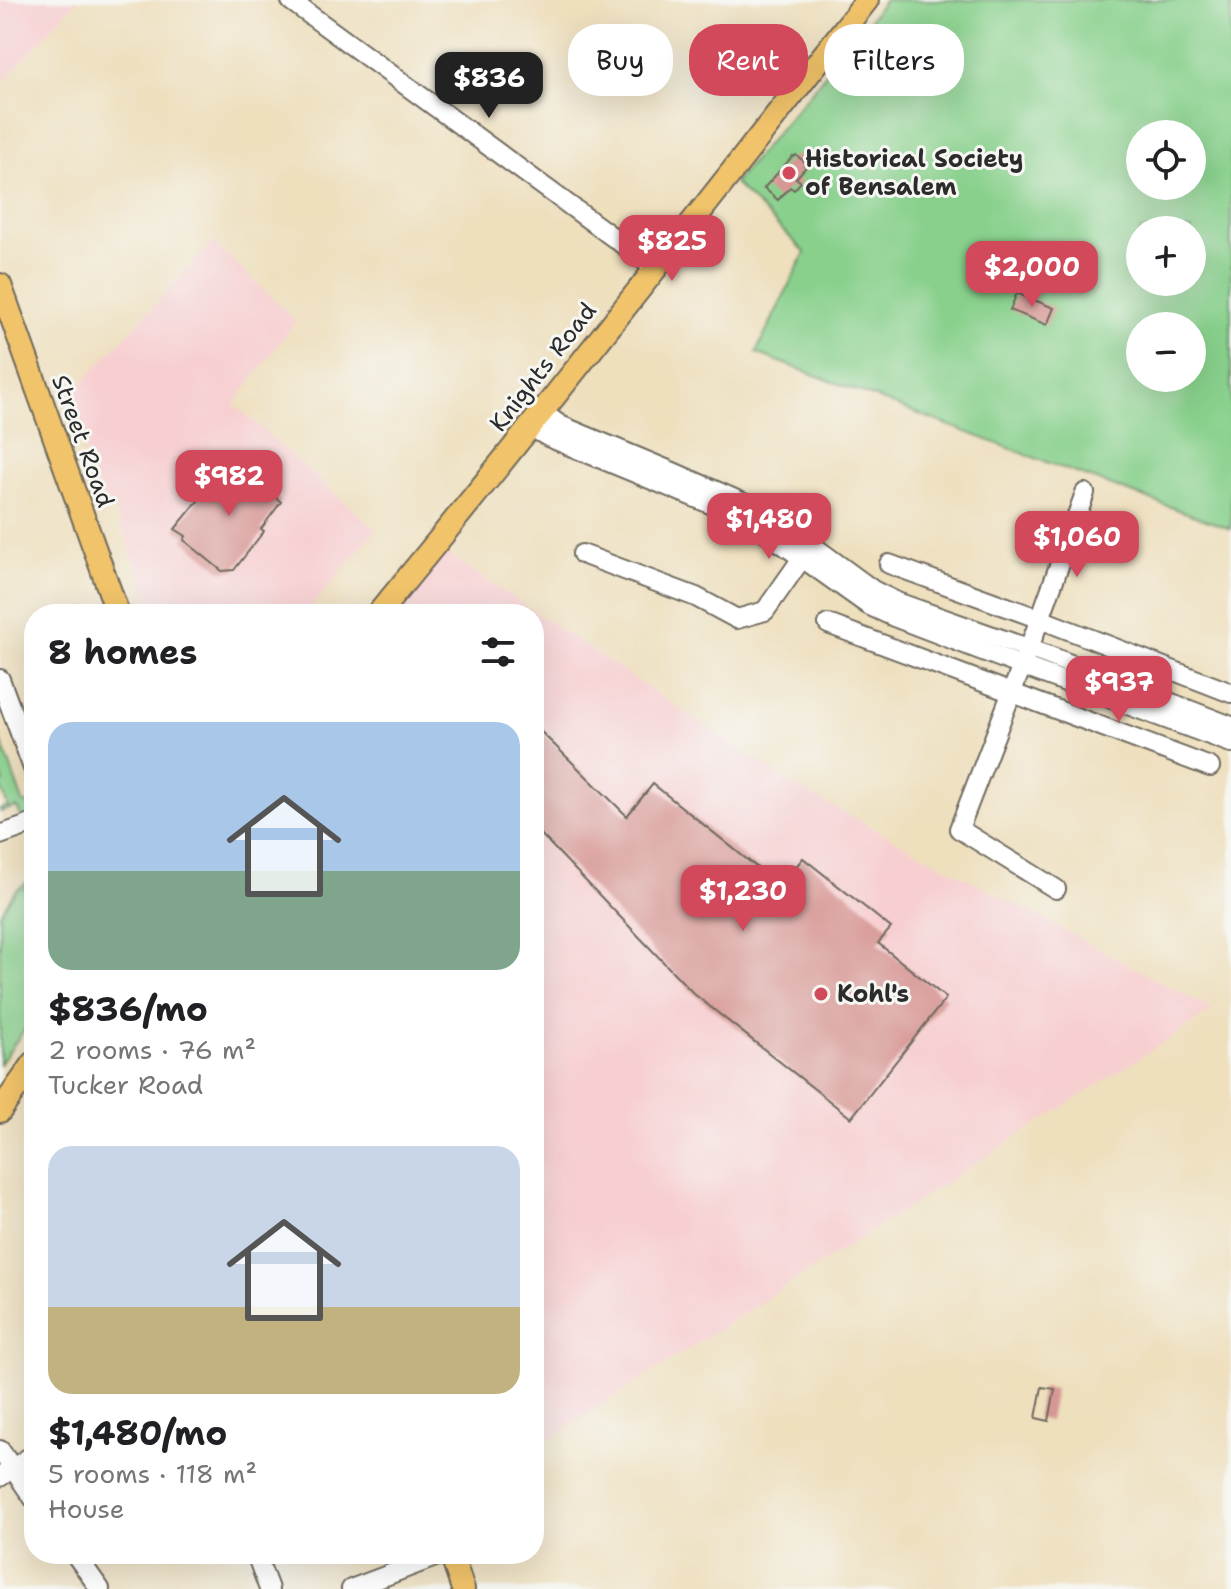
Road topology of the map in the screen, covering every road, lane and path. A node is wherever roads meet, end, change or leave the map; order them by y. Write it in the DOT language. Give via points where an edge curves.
graph roads {
  1 [pos="292,0"];
  2 [pos="867,0"];
  3 [pos="655,268"];
  4 [pos="0,285"];
  5 [pos="536,420"];
  6 [pos="1085,493"];
  7 [pos="807,552"];
  8 [pos="582,554"];
  9 [pos="889,564"];
  10 [pos="114,604"];
  11 [pos="386,604"];
  12 [pos="1040,619"];
  13 [pos="828,624"];
  14 [pos="1025,658"];
  15 [pos="0,679"];
  16 [pos="1012,693"];
  17 [pos="1231,693"];
  18 [pos="1231,726"];
  19 [pos="1231,743"];
  20 [pos="24,744"];
  21 [pos="1210,767"];
  22 [pos="24,827"];
  23 [pos="0,835"];
  24 [pos="1056,889"];
  25 [pos="24,1077"];
  26 [pos="0,1111"];
  27 [pos="0,1450"];
  28 [pos="24,1461"];
  29 [pos="6,1473"];
  30 [pos="24,1490"];
  31 [pos="82,1564"];
  32 [pos="260,1564"];
  33 [pos="417,1564"];
  34 [pos="454,1564"];
  35 [pos="100,1589"];
  36 [pos="269,1589"];
  37 [pos="351,1589"];
  38 [pos="463,1589"];
  1 -- 3 [label="street"];
  2 -- 3 [label="main road, Knights Road"];
  3 -- 5 [label="main road, Knights Road"];
  4 -- 10 [label="main road, Street Road"];
  5 -- 7 [label="street" via="548,437 749,520"];
  5 -- 11 [label="main road, Knights Road"];
  6 -- 12 [label="street"];
  7 -- 8 [label="street" via="765,611 737,619 696,597"];
  7 -- 14 [label="street" via="868,605"];
  9 -- 12 [label="street"];
  12 -- 14 [label="street"];
  12 -- 17 [label="street"];
  13 -- 16 [label="street"];
  14 -- 16 [label="street"];
  14 -- 18 [label="street"];
  14 -- 19 [label="street"];
  15 -- 20 [label="street"];
  16 -- 21 [label="street"];
  16 -- 24 [label="street" via="959,829"];
  22 -- 23 [label="street"];
  25 -- 26 [label="main road"];
  27 -- 29 [label="street"];
  28 -- 29 [label="street"];
  29 -- 30 [label="street"];
  31 -- 35 [label="street"];
  32 -- 36 [label="street"];
  33 -- 37 [label="street"];
  34 -- 38 [label="main road"];
}
